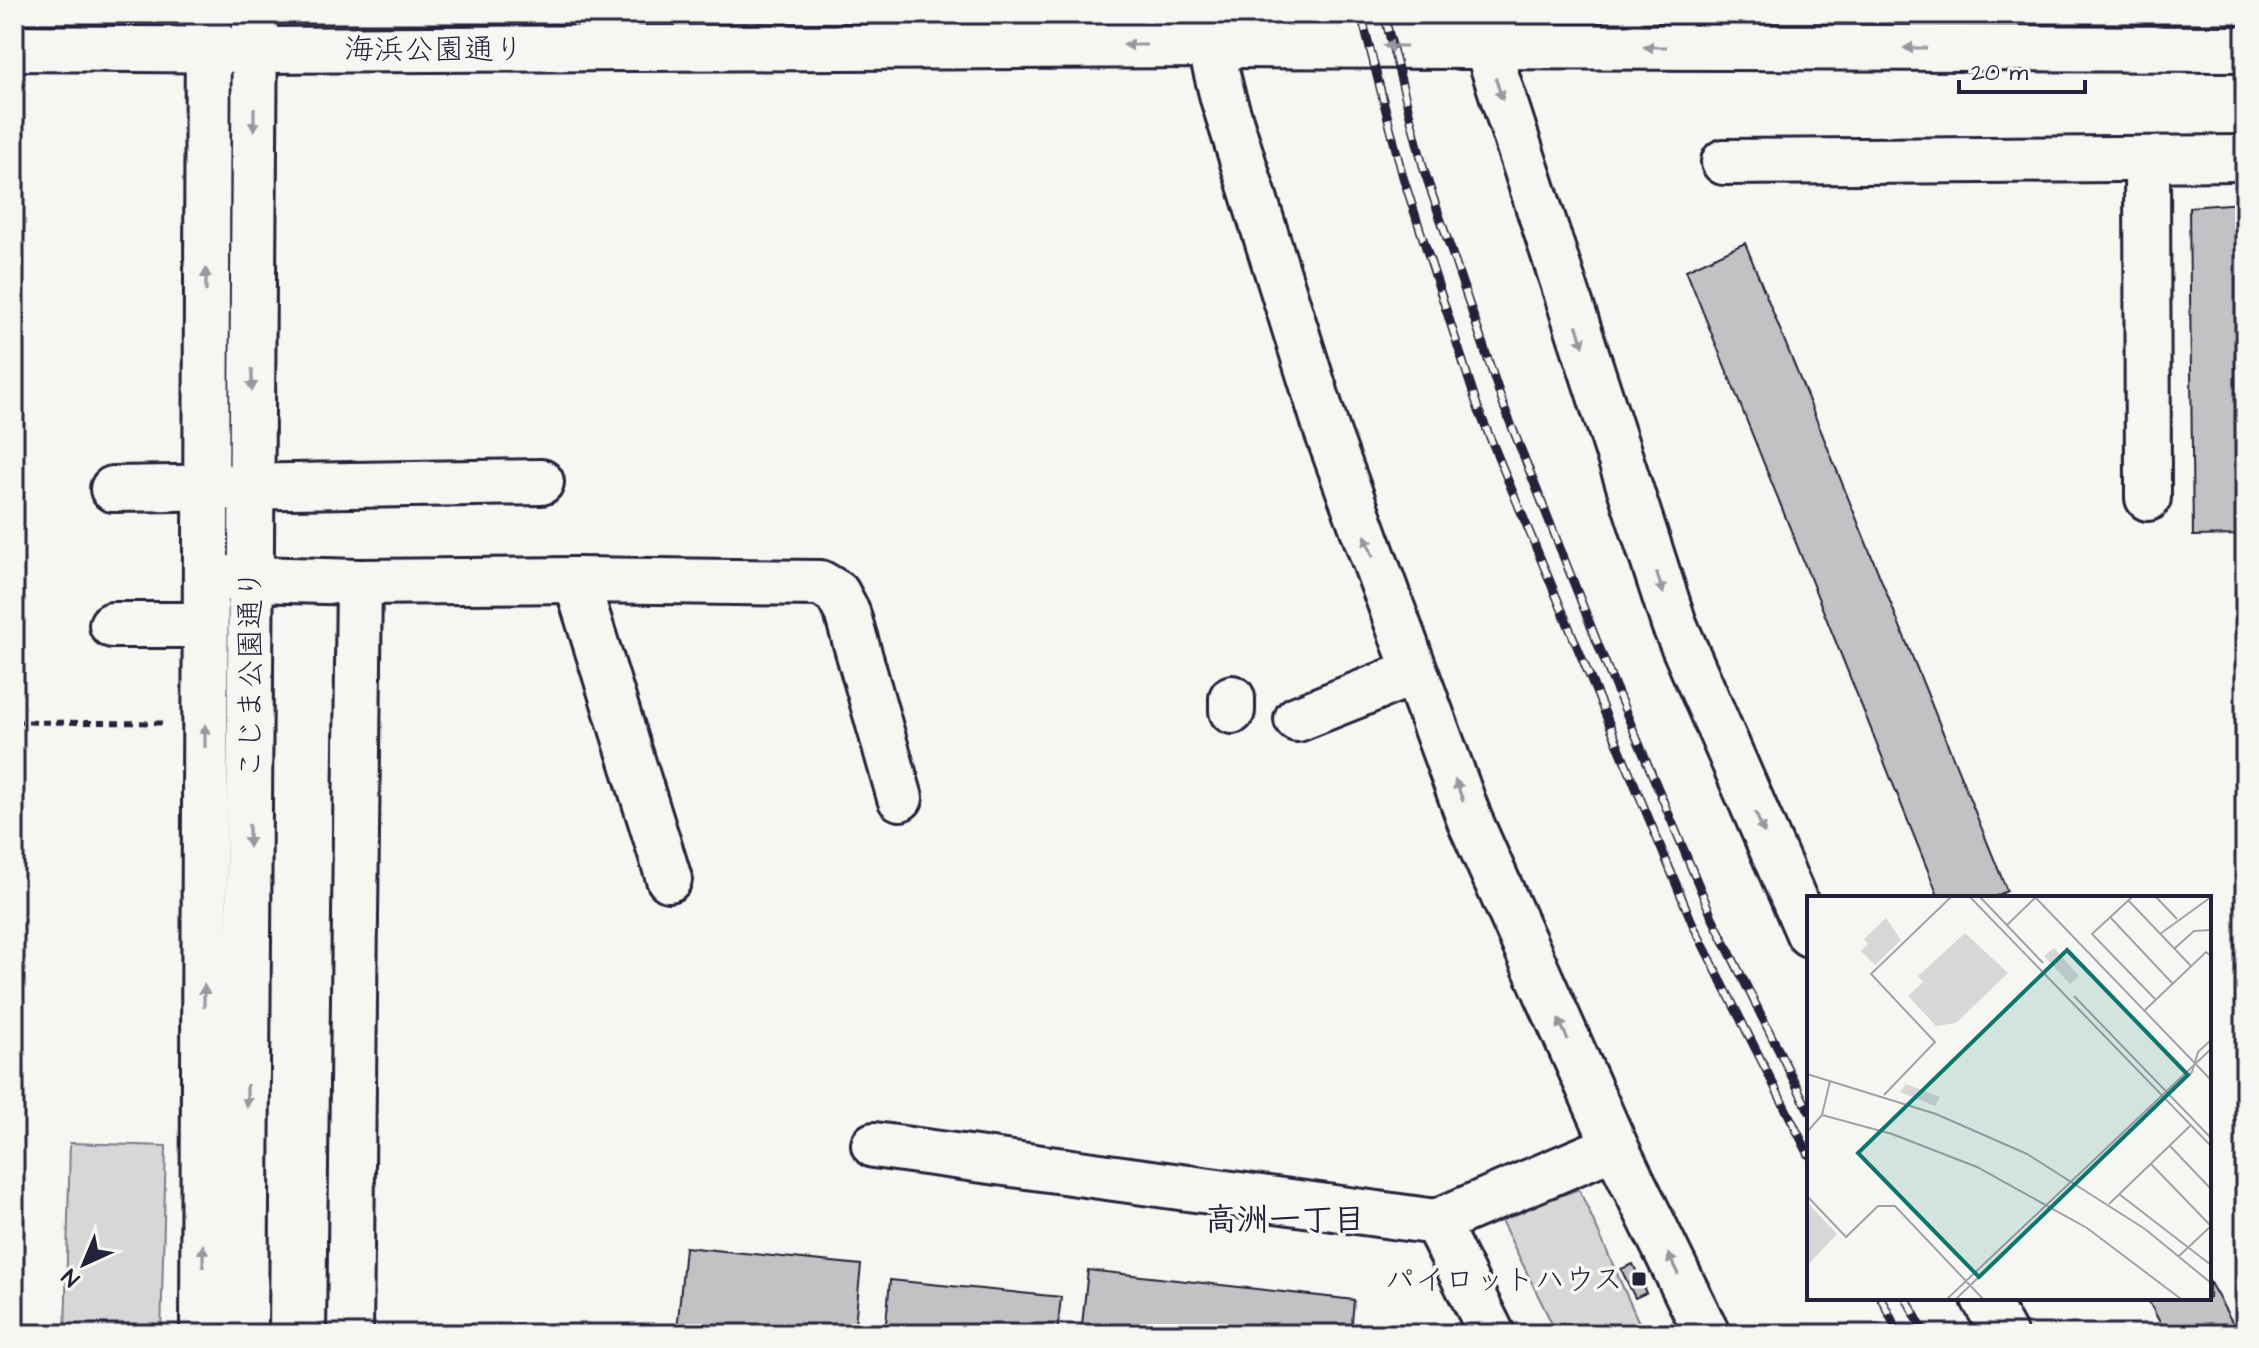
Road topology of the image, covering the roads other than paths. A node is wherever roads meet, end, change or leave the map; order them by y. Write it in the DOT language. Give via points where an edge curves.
graph roads {
  1 [pos="1206,30"];
  2 [pos="1481,30"];
  3 [pos="207,32"];
  4 [pos="254,32"];
  5 [pos="14,48"];
  6 [pos="2245,49"];
  7 [pos="2245,158"];
  8 [pos="2147,159"];
  9 [pos="1724,162"];
  10 [pos="541,482"];
  11 [pos="206,488"];
  12 [pos="251,488"];
  13 [pos="113,489"];
  14 [pos="2148,498"];
  15 [pos="205,577"];
  16 [pos="251,579"];
  17 [pos="576,580"];
  18 [pos="359,582"];
  19 [pos="112,625"];
  20 [pos="205,625"];
  21 [pos="1415,672"];
  22 [pos="1297,719"];
  23 [pos="900,798"];
  24 [pos="669,879"];
  25 [pos="1807,929"];
  26 [pos="874,1145"];
  27 [pos="1615,1146"];
  28 [pos="1436,1222"];
  29 [pos="1985,1300"];
  30 [pos="203,1334"];
  31 [pos="245,1334"];
  32 [pos="350,1334"];
  33 [pos="1492,1334"];
  34 [pos="1707,1334"];
  35 [pos="2004,1334"];
  2 -- 1 [label="street, 海浜公園通り, one-way"];
  1 -- 4 [label="street, 海浜公園通り, one-way"];
  21 -- 1 [label="street, one-way" via="1327,431"];
  6 -- 2 [label="street, 海浜公園通り, one-way"];
  2 -- 25 [label="street, one-way" via="1674,624"];
  3 -- 4 [label="street, 海浜公園通り"];
  3 -- 5 [label="street, 海浜公園通り"];
  11 -- 3 [label="street, こじま公園通り, one-way"];
  4 -- 12 [label="street, こじま公園通り, one-way"];
  7 -- 8 [label="street"];
  8 -- 9 [label="street"];
  8 -- 14 [label="street"];
  10 -- 12 [label="street"];
  11 -- 12 [label="street"];
  11 -- 13 [label="street"];
  11 -- 15 [label="street, こじま公園通り"];
  12 -- 16 [label="street, こじま公園通り"];
  15 -- 16 [label="street"];
  15 -- 20 [label="street, こじま公園通り"];
  16 -- 18 [label="street"];
  16 -- 31 [label="street, こじま公園通り, one-way"];
  17 -- 18 [label="street"];
  17 -- 23 [label="street" via="820,583 837,593"];
  17 -- 24 [label="street"];
  18 -- 32 [label="street"];
  19 -- 20 [label="street"];
  30 -- 20 [label="street, こじま公園通り, one-way"];
  21 -- 22 [label="street"];
  27 -- 21 [label="street, one-way" via="1470,821"];
  26 -- 28 [label="street"];
  27 -- 28 [label="street"];
  34 -- 27 [label="street, one-way"];
  28 -- 33 [label="street"];
  29 -- 35 [label="street"];
}
